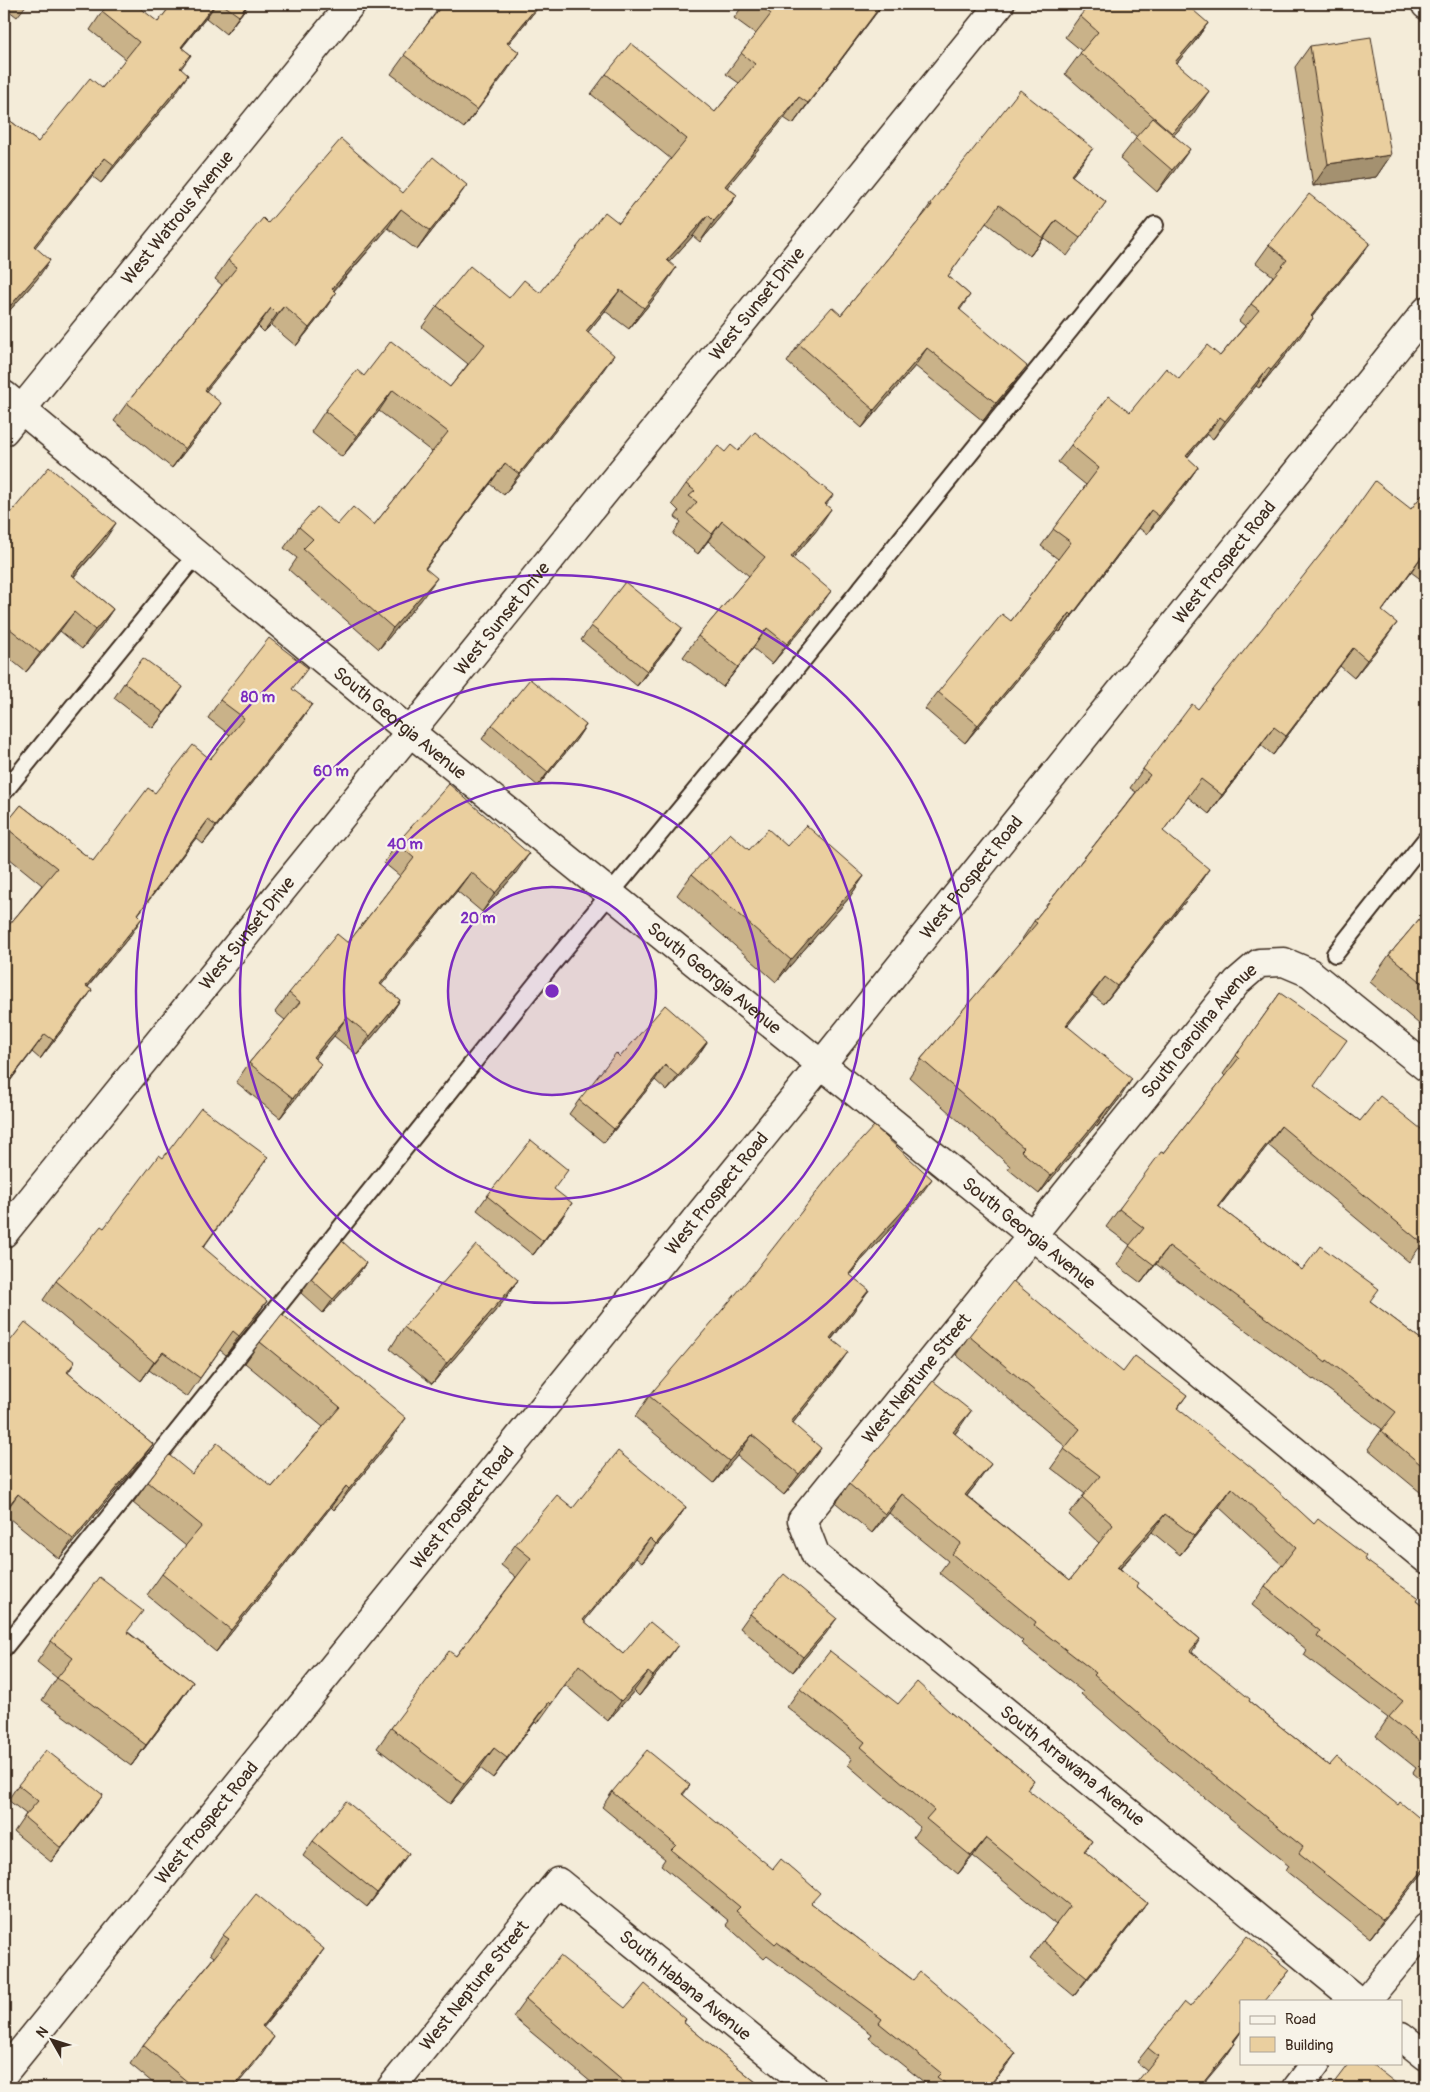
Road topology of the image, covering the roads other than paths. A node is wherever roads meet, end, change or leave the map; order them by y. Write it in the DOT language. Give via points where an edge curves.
graph roads {
  1 [pos="351,4"];
  2 [pos="1000,4"];
  3 [pos="1155,225"];
  4 [pos="1426,310"];
  5 [pos="13,402"];
  6 [pos="4,431"];
  7 [pos="196,555"];
  8 [pos="409,731"];
  9 [pos="4,792"];
  10 [pos="1426,839"];
  11 [pos="611,895"];
  12 [pos="1335,954"];
  13 [pos="820,1066"];
  14 [pos="1426,1067"];
  15 [pos="4,1233"];
  16 [pos="1033,1236"];
  17 [pos="802,1520"];
  18 [pos="1426,1559"];
  19 [pos="4,1648"];
  20 [pos="558,1882"];
  21 [pos="1426,1928"];
  22 [pos="1357,2000"];
  23 [pos="1367,2000"];
  24 [pos="1402,2037"];
  25 [pos="1426,2056"];
  26 [pos="1315,2064"];
  27 [pos="4,2073"];
  28 [pos="391,2088"];
  29 [pos="812,2088"];
  30 [pos="1297,2088"];
  1 -- 5 [label="street, West Watrous Avenue"];
  2 -- 8 [label="street, West Sunset Drive"];
  3 -- 11 [label="lane"];
  4 -- 13 [label="street, West Prospect Road"];
  5 -- 6 [label="street, West Watrous Avenue"];
  5 -- 7 [label="street, South Georgia Avenue"];
  7 -- 8 [label="street, South Georgia Avenue"];
  7 -- 9 [label="lane"];
  8 -- 11 [label="street, South Georgia Avenue"];
  8 -- 15 [label="street, West Sunset Drive"];
  10 -- 12 [label="lane"];
  11 -- 13 [label="street, South Georgia Avenue"];
  11 -- 19 [label="lane" via="552,964"];
  13 -- 16 [label="street, South Georgia Avenue"];
  13 -- 27 [label="street, West Prospect Road"];
  14 -- 16 [label="street, South Carolina Avenue" via="1310,973 1284,962 1259,963 1237,982"];
  16 -- 17 [label="street, West Neptune Street"];
  16 -- 18 [label="street, South Georgia Avenue"];
  17 -- 22 [label="street, South Arrawana Avenue" via="816,1556"];
  20 -- 28 [label="street, West Neptune Street"];
  20 -- 29 [label="street, South Habana Avenue"];
  21 -- 23 [label="street"];
  24 -- 25 [label="street"];
  26 -- 30 [label="street"];
}
